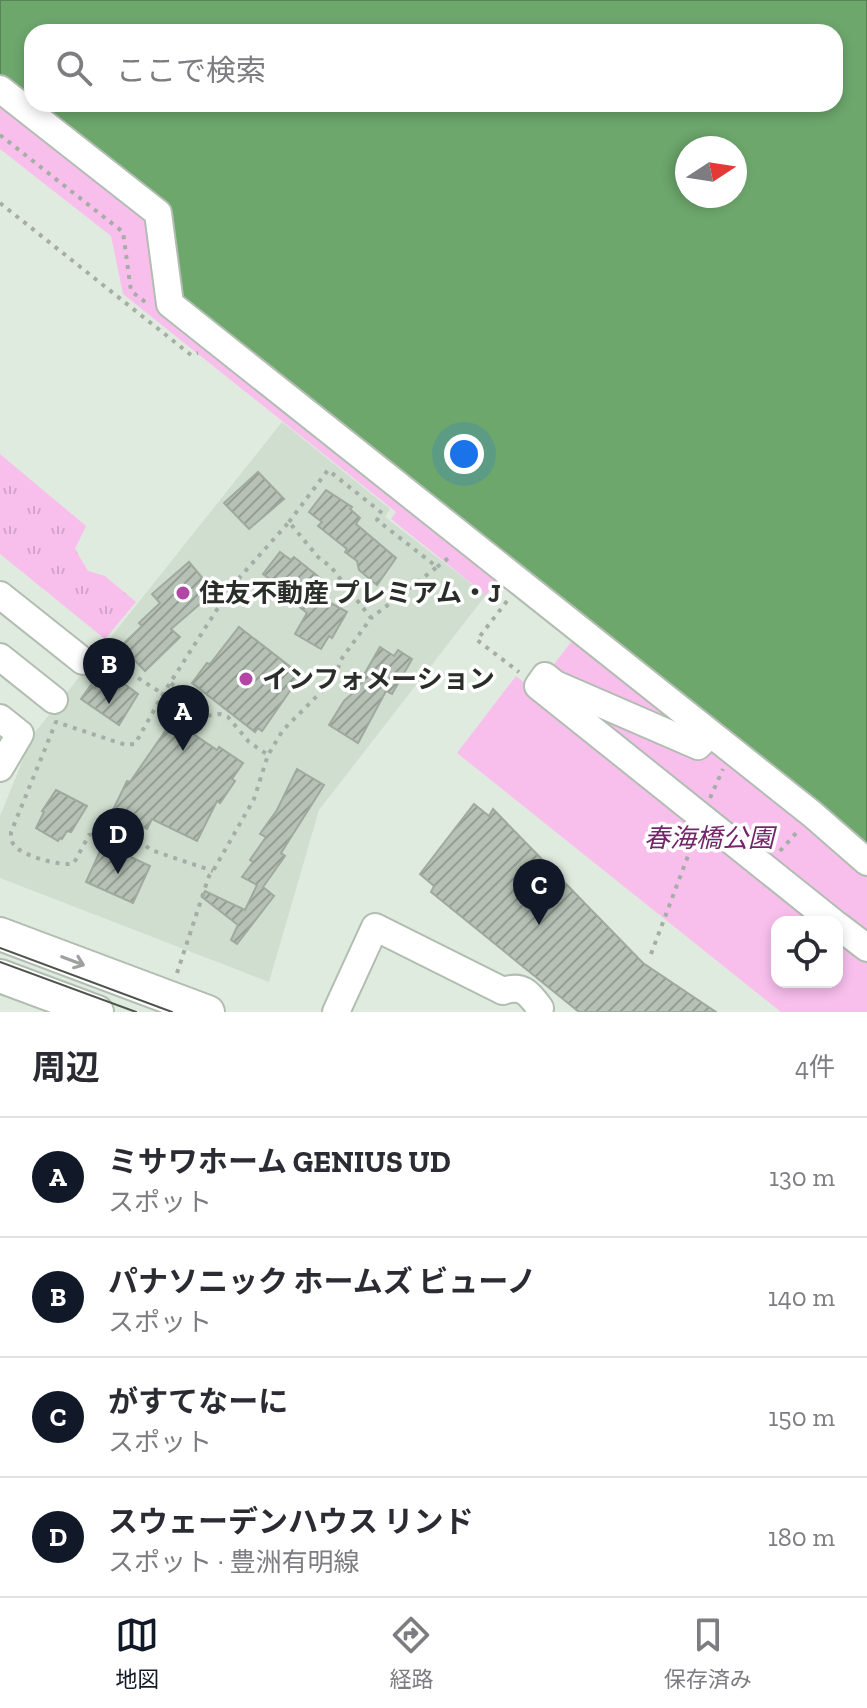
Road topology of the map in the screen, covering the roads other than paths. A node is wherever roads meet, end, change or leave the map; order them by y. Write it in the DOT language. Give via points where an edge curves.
graph roads {
  1 [pos="0,89"];
  2 [pos="24,108"];
  3 [pos="29,112"];
  4 [pos="0,595"];
  5 [pos="0,657"];
  6 [pos="83,661"];
  7 [pos="54,700"];
  8 [pos="0,718"];
  9 [pos="710,734"];
  10 [pos="0,768"];
  11 [pos="867,862"];
  12 [pos="826,916"];
  13 [pos="843,929"];
  14 [pos="0,934"];
  15 [pos="867,948"];
  16 [pos="0,976"];
  17 [pos="499,1001"];
  18 [pos="97,1012"];
  19 [pos="208,1012"];
  20 [pos="336,1012"];
  21 [pos="539,1012"];
  1 -- 2 [label="street"];
  3 -- 9 [label="street" via="158,213 170,304"];
  4 -- 6 [label="street"];
  5 -- 7 [label="street"];
  8 -- 10 [label="street" via="20,734"];
  9 -- 11 [label="street"];
  9 -- 12 [label="street" via="698,746 545,676 538,686"];
  13 -- 15 [label="street"];
  14 -- 19 [label="main road, one-way"];
  16 -- 18 [label="main road"];
  17 -- 20 [label="street" via="375,927"];
  17 -- 21 [label="street" via="513,987 528,992"];
}
